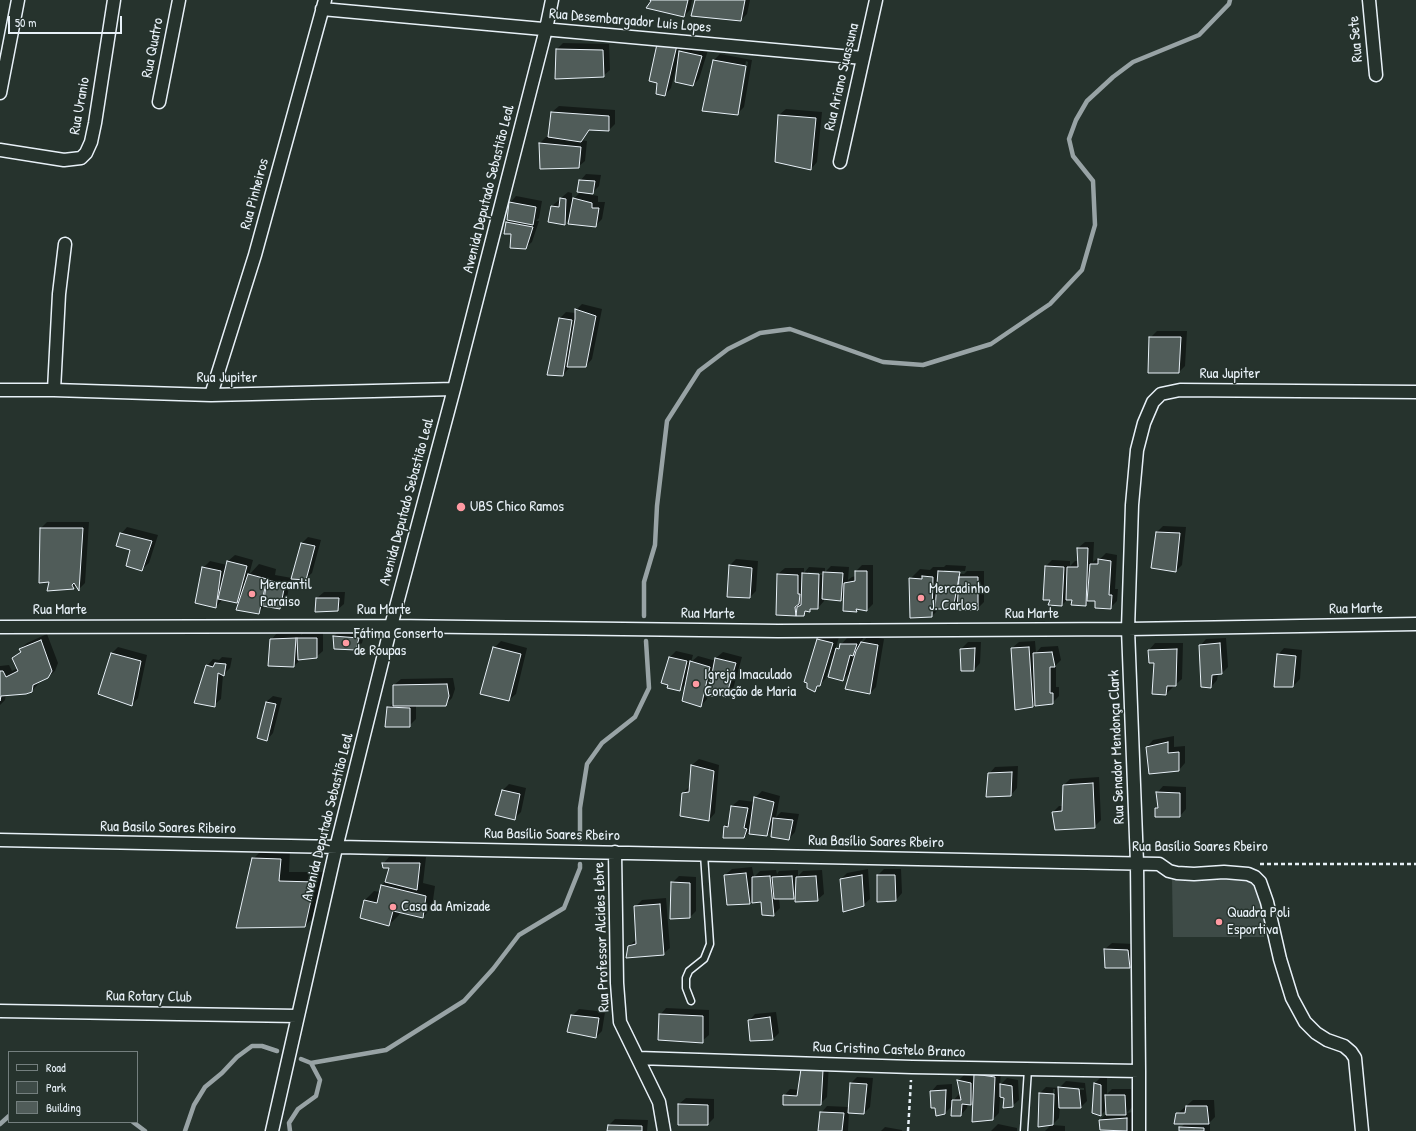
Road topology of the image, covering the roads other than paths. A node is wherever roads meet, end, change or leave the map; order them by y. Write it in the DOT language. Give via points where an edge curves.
graph roads {
  1 [pos="18,0"];
  2 [pos="114,0"];
  3 [pos="179,0"];
  4 [pos="552,0"];
  5 [pos="876,0"];
  6 [pos="1368,0"];
  7 [pos="324,4"];
  8 [pos="546,29"];
  9 [pos="863,58"];
  10 [pos="1376,75"];
  11 [pos="0,93"];
  12 [pos="159,102"];
  13 [pos="0,150"];
  14 [pos="840,162"];
  15 [pos="65,244"];
  16 [pos="0,390"];
  17 [pos="54,390"];
  18 [pos="454,390"];
  19 [pos="1416,392"];
  20 [pos="211,395"];
  21 [pos="1132,506"];
  22 [pos="1416,624"];
  23 [pos="391,626"];
  24 [pos="0,627"];
  25 [pos="1128,629"];
  26 [pos="0,840"];
  27 [pos="336,848"];
  28 [pos="615,852"];
  29 [pos="704,854"];
  30 [pos="1137,863"];
  31 [pos="690,1002"];
  32 [pos="0,1011"];
  33 [pos="297,1016"];
  34 [pos="638,1058"];
  35 [pos="1028,1069"];
  36 [pos="1140,1071"];
  37 [pos="272,1131"];
  38 [pos="664,1131"];
  39 [pos="1024,1131"];
  40 [pos="1139,1131"];
  41 [pos="1362,1131"];
  1 -- 11 [label="street"];
  2 -- 13 [label="street, Rua Uranio" via="95,123 86,153 81,158 64,160"];
  3 -- 12 [label="street, Rua Quatro"];
  4 -- 8 [label="street, Avenida Deputado Sebastião Leal"];
  5 -- 9 [label="street, Rua Ariano Suassuna"];
  6 -- 10 [label="street, Rua Sete"];
  7 -- 8 [label="street, Rua Desembargador Luis Lopes"];
  7 -- 20 [label="street, Rua Pinheiros" via="255,254"];
  8 -- 9 [label="street, Rua Desembargador Luis Lopes"];
  8 -- 18 [label="street, Avenida Deputado Sebastião Leal"];
  9 -- 14 [label="street, Rua Ariano Suassuna"];
  15 -- 17 [label="street" via="59,294"];
  16 -- 17 [label="street, Rua Jupiter"];
  17 -- 20 [label="street, Rua Jupiter"];
  18 -- 20 [label="street, Rua Jupiter"];
  18 -- 23 [label="street, Avenida Deputado Sebastião Leal"];
  19 -- 21 [label="street, Rua Jupiter" via="1180,390 1161,394 1153,402 1140,437"];
  21 -- 25 [label="street, Rua Senador Mendonça Clark"];
  22 -- 25 [label="street, Rua Marte"];
  23 -- 24 [label="street, Rua Marte"];
  23 -- 25 [label="street, Rua Marte" via="778,630"];
  23 -- 27 [label="street, Avenida Deputado Sebastião Leal"];
  25 -- 30 [label="street, Rua Senador Mendonça Clark"];
  26 -- 27 [label="street, Rua Basilo Soares Ribeiro"];
  27 -- 28 [label="street, Rua Basílio Soares Rbeiro"];
  27 -- 33 [label="street, Avenida Deputado Sebastião Leal"];
  28 -- 29 [label="street, Rua Basílio Soares Rbeiro"];
  28 -- 34 [label="street, Rua Professor Alcides Lebre" via="616,983 620,1022"];
  29 -- 30 [label="street, Rua Basílio Soares Rbeiro"];
  29 -- 31 [label="lane" via="710,944 704,959 689,971 686,978"];
  30 -- 36 [label="street, Rua Senador Mendonça Clark"];
  30 -- 41 [label="street, Rua Basílio Soares Rbeiro" via="1159,864 1177,873 1248,874 1260,882 1292,998 1305,1022 1316,1033 1344,1046 1355,1058"];
  32 -- 33 [label="street, Rua Rotary Club"];
  33 -- 37 [label="street, Avenida Deputado Sebastião Leal"];
  34 -- 35 [label="street, Rua Cristino Castelo Branco"];
  34 -- 38 [label="street, Rua Professor Alcides Lebre" via="660,1102"];
  35 -- 36 [label="street, Rua Cristino Castelo Branco"];
  35 -- 39 [label="lane"];
  36 -- 40 [label="street, Rua Senador Mendonça Clark"];
}
